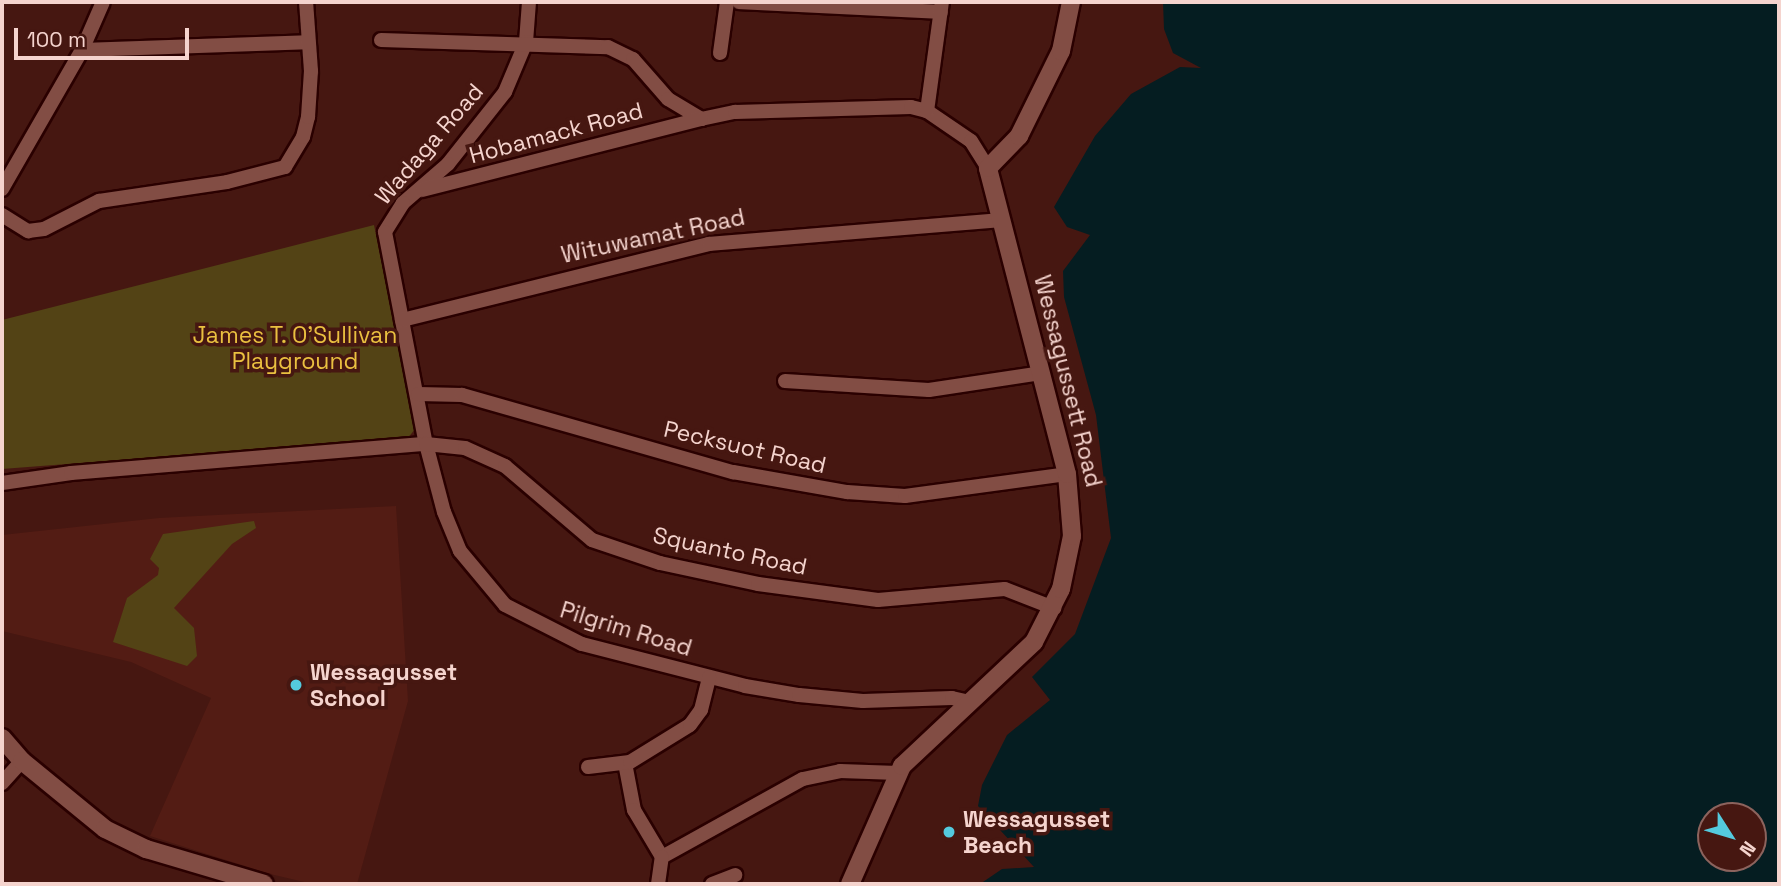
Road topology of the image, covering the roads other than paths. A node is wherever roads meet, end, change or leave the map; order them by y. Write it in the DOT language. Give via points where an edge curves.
graph roads {
  1 [pos="103,2"];
  2 [pos="306,2"];
  3 [pos="529,2"];
  4 [pos="727,2"];
  5 [pos="739,2"];
  6 [pos="1071,2"];
  7 [pos="941,7"];
  8 [pos="381,40"];
  9 [pos="307,42"];
  10 [pos="526,42"];
  11 [pos="82,50"];
  12 [pos="720,53"];
  13 [pos="668,99"];
  14 [pos="927,111"];
  15 [pos="701,119"];
  16 [pos="658,130"];
  17 [pos="988,168"];
  18 [pos="2,189"];
  19 [pos="422,190"];
  20 [pos="2,215"];
  21 [pos="1001,220"];
  22 [pos="402,320"];
  23 [pos="1041,373"];
  24 [pos="785,381"];
  25 [pos="418,394"];
  26 [pos="426,444"];
  27 [pos="1067,474"];
  28 [pos="2,483"];
  29 [pos="1054,608"];
  30 [pos="709,677"];
  31 [pos="968,702"];
  32 [pos="2,738"];
  33 [pos="22,761"];
  34 [pos="625,763"];
  35 [pos="588,767"];
  36 [pos="898,773"];
  37 [pos="2,783"];
  38 [pos="662,857"];
  39 [pos="735,875"];
  40 [pos="264,884"];
  41 [pos="658,884"];
  42 [pos="712,884"];
  43 [pos="850,884"];
  1 -- 11 [label="street"];
  2 -- 9 [label="street"];
  3 -- 10 [label="street"];
  4 -- 12 [label="street"];
  5 -- 7 [label="street"];
  6 -- 17 [label="street" via="1062,51 1018,136"];
  7 -- 14 [label="street"];
  8 -- 10 [label="street"];
  9 -- 11 [label="street"];
  9 -- 20 [label="street" via="312,71 308,117 303,137 285,167 239,180 99,201 44,229 28,231"];
  10 -- 13 [label="street" via="595,45 620,51 642,68"];
  10 -- 19 [label="street, Wadaga Road" via="505,92"];
  11 -- 18 [label="street"];
  13 -- 15 [label="street"];
  13 -- 16 [label="street"];
  14 -- 15 [label="street" via="847,106 735,112"];
  14 -- 17 [label="street, Wessagussett Road" via="971,141"];
  15 -- 16 [label="street, Hobamack Road"];
  16 -- 19 [label="street, Hobamack Road"];
  17 -- 21 [label="street, Wessagussett Road"];
  19 -- 22 [label="street, Wadaga Road" via="403,203 385,232"];
  21 -- 22 [label="street, Wituwamat Road" via="709,244"];
  21 -- 23 [label="street, Wessagussett Road"];
  22 -- 25 [label="street, Wadaga Road"];
  23 -- 24 [label="street" via="929,390"];
  23 -- 27 [label="street, Wessagussett Road"];
  25 -- 26 [label="street, Wadaga Road"];
  25 -- 27 [label="street, Pecksuot Road" via="462,395 733,472 847,492 905,496"];
  26 -- 28 [label="street" via="71,473"];
  26 -- 29 [label="street, Squanto Road" via="486,455 525,481 592,540 660,563 758,584 877,600 1005,589"];
  26 -- 30 [label="street, Pilgrim Road" via="443,512 460,551 505,605 582,645"];
  27 -- 29 [label="street, Wessagussett Road" via="1072,536"];
  29 -- 31 [label="street, Wessagussett Road" via="1034,642"];
  30 -- 31 [label="street, Pilgrim Road" via="828,698"];
  30 -- 34 [label="street" via="694,721"];
  31 -- 36 [label="street, Wessagussett Road"];
  32 -- 33 [label="street"];
  33 -- 37 [label="street"];
  33 -- 40 [label="street" via="105,829 146,849"];
  34 -- 35 [label="street"];
  34 -- 38 [label="street" via="634,810"];
  36 -- 38 [label="street" via="840,771 803,779"];
  36 -- 43 [label="street, Wessagussett Road"];
  38 -- 41 [label="street"];
  39 -- 42 [label="street"];
}
